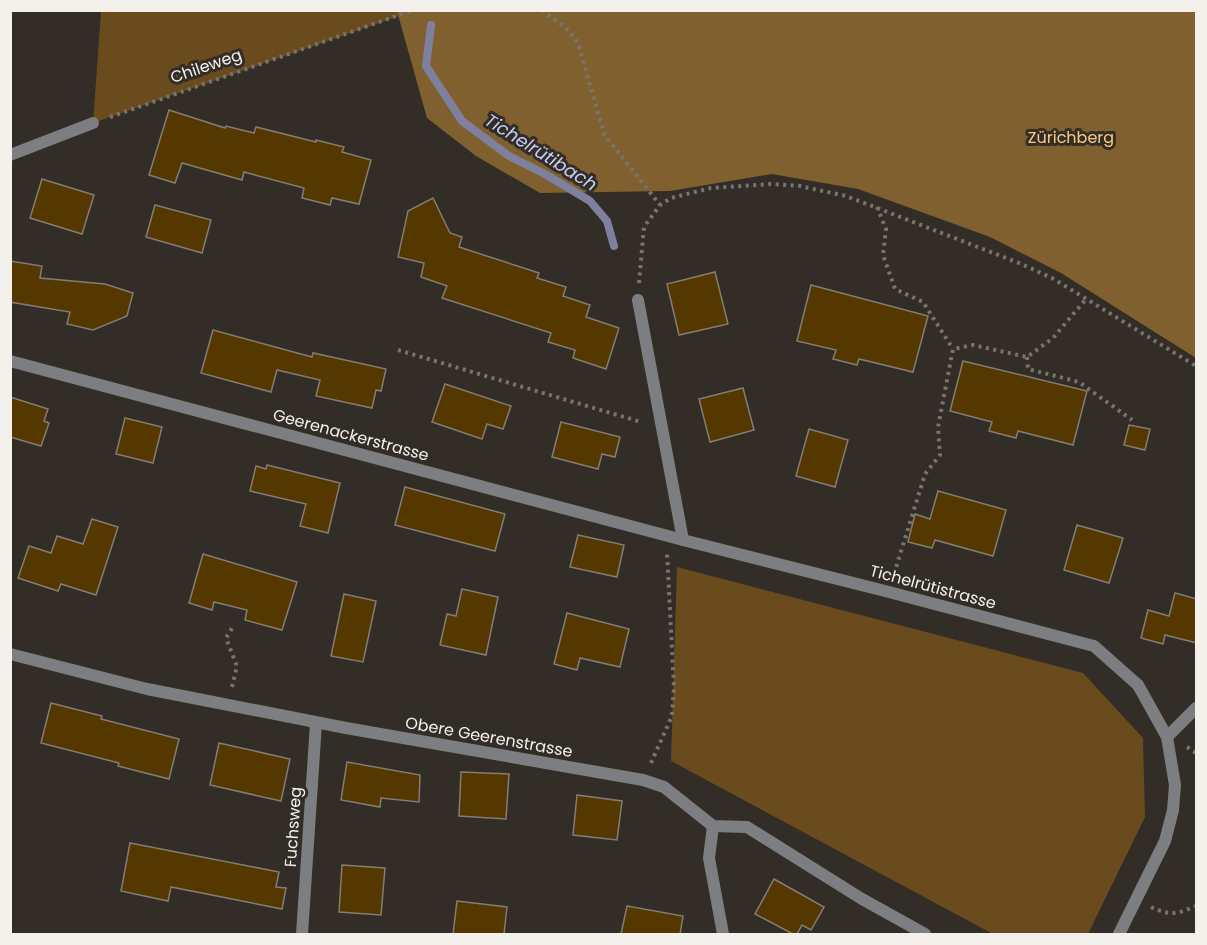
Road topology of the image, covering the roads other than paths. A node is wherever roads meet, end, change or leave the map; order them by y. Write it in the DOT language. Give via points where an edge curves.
graph roads {
  1 [pos="93,123"];
  2 [pos="10,155"];
  3 [pos="638,300"];
  4 [pos="10,361"];
  5 [pos="683,540"];
  6 [pos="10,654"];
  7 [pos="1197,708"];
  8 [pos="316,723"];
  9 [pos="1167,737"];
  10 [pos="713,826"];
  11 [pos="302,934"];
  12 [pos="723,934"];
  13 [pos="926,934"];
  14 [pos="1119,934"];
  1 -- 2 [label="street"];
  3 -- 5 [label="street"];
  4 -- 5 [label="street, Geerenackerstrasse"];
  5 -- 9 [label="street, Tichelrütistrasse" via="1094,646 1138,686"];
  6 -- 8 [label="street, Obere Geerenstrasse" via="134,687"];
  7 -- 9 [label="street"];
  8 -- 10 [label="street, Obere Geerenstrasse" via="644,780 664,787"];
  8 -- 11 [label="street, Fuchsweg"];
  9 -- 14 [label="street, Tichelrütistrasse" via="1175,785 1173,810 1165,841"];
  10 -- 12 [label="street" via="709,858"];
  10 -- 13 [label="street" via="747,827"];
}
